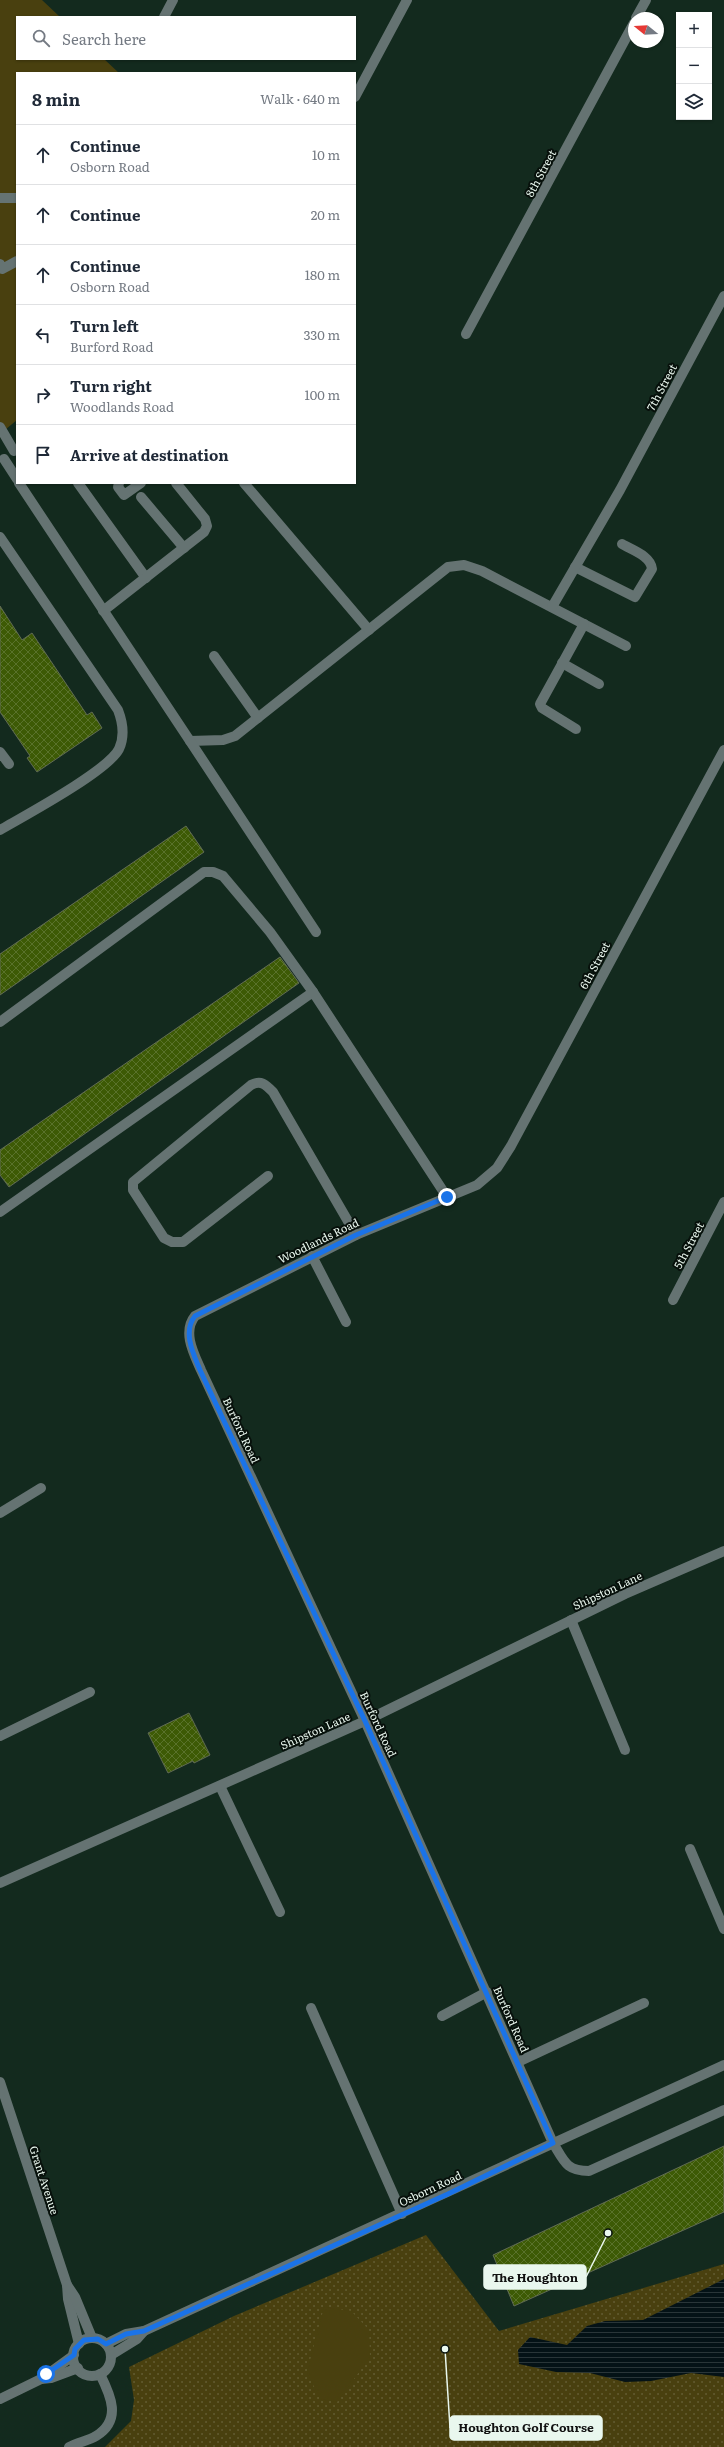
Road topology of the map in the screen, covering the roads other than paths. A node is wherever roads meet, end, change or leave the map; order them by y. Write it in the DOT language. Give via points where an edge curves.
graph roads {
  1 [pos="173,0"];
  2 [pos="407,0"];
  3 [pos="646,0"];
  4 [pos="639,12"];
  5 [pos="165,16"];
  6 [pos="628,34"];
  7 [pos="356,95"];
  8 [pos="0,198"];
  9 [pos="16,198"];
  10 [pos="16,262"];
  11 [pos="0,264"];
  12 [pos="724,296"];
  13 [pos="466,334"];
  14 [pos="0,427"];
  15 [pos="16,450"];
  16 [pos="2,461"];
  17 [pos="16,478"];
  18 [pos="20,484"];
  19 [pos="79,484"];
  20 [pos="119,484"];
  21 [pos="140,484"];
  22 [pos="177,484"];
  23 [pos="245,484"];
  24 [pos="141,497"];
  25 [pos="0,537"];
  26 [pos="622,544"];
  27 [pos="184,548"];
  28 [pos="575,567"];
  29 [pos="146,578"];
  30 [pos="552,607"];
  31 [pos="104,611"];
  32 [pos="584,624"];
  33 [pos="369,630"];
  34 [pos="626,646"];
  35 [pos="214,656"];
  36 [pos="562,663"];
  37 [pos="599,684"];
  38 [pos="258,718"];
  39 [pos="576,729"];
  40 [pos="190,741"];
  41 [pos="724,750"];
  42 [pos="0,752"];
  43 [pos="9,764"];
  44 [pos="0,830"];
  45 [pos="316,932"];
  46 [pos="313,992"];
  47 [pos="0,1022"];
  48 [pos="268,1176"];
  49 [pos="477,1185"];
  50 [pos="447,1197"];
  51 [pos="724,1202"];
  52 [pos="0,1212"];
  53 [pos="356,1235"];
  54 [pos="312,1256"];
  55 [pos="673,1300"];
  56 [pos="195,1316"];
  57 [pos="346,1322"];
  58 [pos="41,1488"];
  59 [pos="0,1513"];
  60 [pos="724,1551"];
  61 [pos="571,1620"];
  62 [pos="90,1692"];
  63 [pos="365,1721"];
  64 [pos="0,1736"];
  65 [pos="625,1750"];
  66 [pos="220,1786"];
  67 [pos="690,1849"];
  68 [pos="0,1883"];
  69 [pos="280,1912"];
  70 [pos="724,1928"];
  71 [pos="487,1992"];
  72 [pos="644,2002"];
  73 [pos="311,2008"];
  74 [pos="442,2016"];
  75 [pos="518,2062"];
  76 [pos="724,2065"];
  77 [pos="0,2082"];
  78 [pos="724,2110"];
  79 [pos="10,2111"];
  80 [pos="0,2117"];
  81 [pos="553,2143"];
  82 [pos="402,2214"];
  83 [pos="67,2285"];
  84 [pos="144,2331"];
  85 [pos="92,2338"];
  86 [pos="79,2344"];
  87 [pos="106,2344"];
  88 [pos="74,2355"];
  89 [pos="111,2356"];
  90 [pos="78,2368"];
  91 [pos="100,2374"];
  92 [pos="41,2379"];
  93 [pos="0,2399"];
  94 [pos="70,2447"];
  1 -- 5 [label="street"];
  2 -- 7 [label="street"];
  3 -- 4 [label="street"];
  6 -- 13 [label="street, 8th Street"];
  8 -- 9 [label="street"];
  10 -- 11 [label="street" via="2,269"];
  12 -- 28 [label="street, 7th Street" via="620,490"];
  14 -- 15 [label="street"];
  15 -- 16 [label="street"];
  16 -- 17 [label="street"];
  18 -- 31 [label="street"];
  19 -- 29 [label="street"];
  20 -- 21 [label="street" via="124,495"];
  22 -- 27 [label="street" via="205,519 207,526 204,532"];
  23 -- 33 [label="street"];
  24 -- 27 [label="street"];
  25 -- 44 [label="street" via="118,710 123,722 119,749 108,762"];
  26 -- 28 [label="street" via="647,559 652,568 635,597"];
  27 -- 29 [label="street"];
  28 -- 30 [label="street, 7th Street"];
  29 -- 31 [label="street"];
  30 -- 32 [label="street"];
  30 -- 33 [label="street" via="482,571 464,565 448,567"];
  31 -- 40 [label="street"];
  32 -- 34 [label="street"];
  32 -- 36 [label="street"];
  33 -- 38 [label="street"];
  35 -- 38 [label="street"];
  36 -- 37 [label="street"];
  36 -- 39 [label="street" via="540,704 542,708"];
  38 -- 40 [label="street" via="235,736 224,740"];
  40 -- 45 [label="street"];
  41 -- 49 [label="street, 6th Street" via="511,1146 497,1168"];
  42 -- 43 [label="street"];
  46 -- 47 [label="street" via="270,932 223,876 204,872"];
  46 -- 50 [label="street"];
  46 -- 52 [label="street"];
  48 -- 53 [label="street" via="183,1242 172,1242 164,1238 133,1190 133,1182 250,1085 264,1083 273,1092"];
  49 -- 50 [label="street, Woodlands Road"];
  50 -- 53 [label="street, Woodlands Road"];
  51 -- 55 [label="street, 5th Street"];
  53 -- 54 [label="street, Woodlands Road"];
  54 -- 56 [label="street, Woodlands Road"];
  54 -- 57 [label="street"];
  56 -- 63 [label="street, Burford Road" via="190,1335 192,1351"];
  58 -- 59 [label="street"];
  60 -- 61 [label="street, Shipston Lane"];
  61 -- 63 [label="street, Shipston Lane"];
  61 -- 65 [label="street"];
  62 -- 64 [label="street"];
  63 -- 66 [label="street, Shipston Lane"];
  63 -- 71 [label="street, Burford Road"];
  66 -- 68 [label="street, Shipston Lane"];
  66 -- 69 [label="street"];
  67 -- 70 [label="street"];
  71 -- 74 [label="street"];
  71 -- 75 [label="street, Burford Road"];
  72 -- 75 [label="street"];
  73 -- 82 [label="street"];
  75 -- 81 [label="street, Burford Road"];
  76 -- 81 [label="street, Osborn Road"];
  77 -- 79 [label="street, Grant Avenue"];
  78 -- 81 [label="street, Burford Road" via="589,2171 572,2169"];
  79 -- 80 [label="street"];
  79 -- 83 [label="street, Grant Avenue"];
  81 -- 82 [label="street, Osborn Road"];
  82 -- 84 [label="street, Osborn Road"];
  83 -- 85 [label="street, Grant Avenue" via="75,2297"];
  83 -- 86 [label="street, Grant Avenue"];
  84 -- 87 [label="street, Osborn Road" via="126,2334"];
  84 -- 89 [label="street, Osborn Road" via="137,2339"];
  85 -- 86 [label="street"];
  85 -- 87 [label="street"];
  86 -- 88 [label="street"];
  87 -- 89 [label="street"];
  88 -- 90 [label="street"];
  88 -- 92 [label="street"];
  89 -- 91 [label="street" via="109,2365"];
  90 -- 91 [label="street" via="88,2375"];
  90 -- 92 [label="street" via="52,2378"];
  91 -- 94 [label="street" via="113,2406 111,2420 96,2435"];
  92 -- 93 [label="street"];
}
